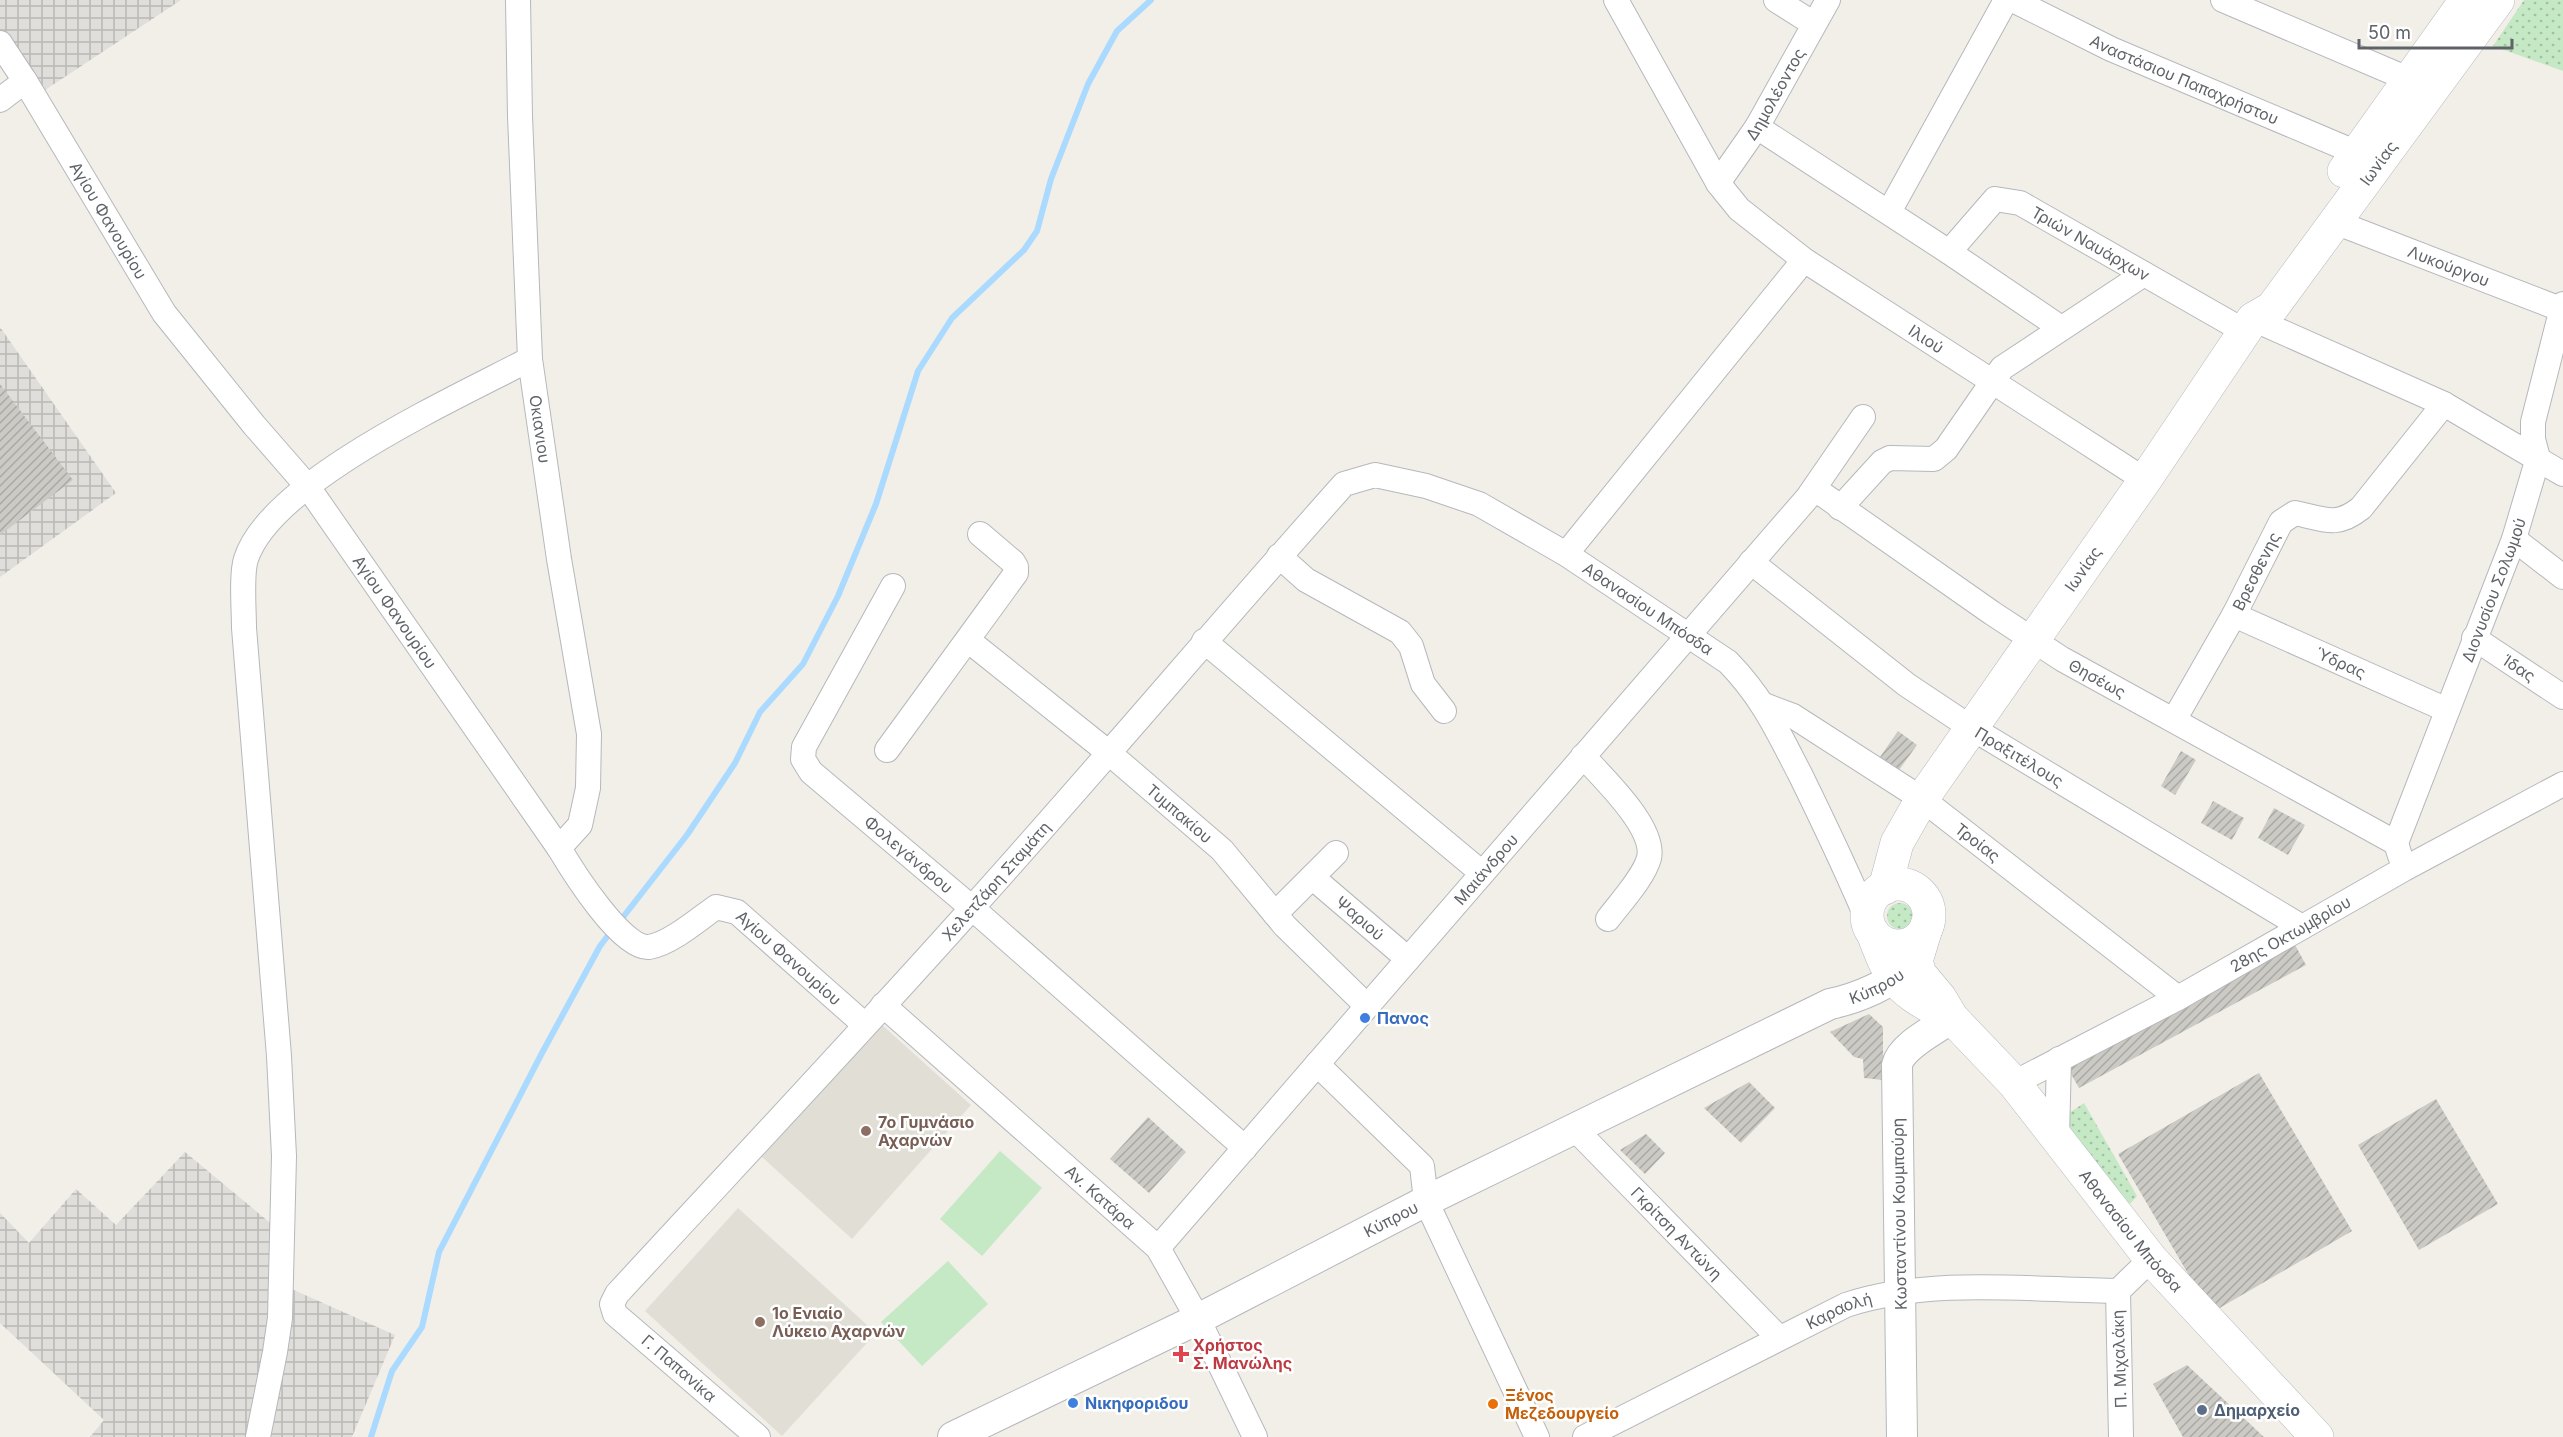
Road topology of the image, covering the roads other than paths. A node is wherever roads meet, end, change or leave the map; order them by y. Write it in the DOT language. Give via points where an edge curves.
graph roads {
  1 [pos="518,0"];
  2 [pos="1616,0"];
  3 [pos="1776,0"];
  4 [pos="1827,0"];
  5 [pos="2006,0"];
  6 [pos="2013,0"];
  7 [pos="2223,0"];
  8 [pos="2466,0"];
  9 [pos="2498,0"];
  10 [pos="1814,24"];
  11 [pos="0,43"];
  12 [pos="25,81"];
  13 [pos="2420,84"];
  14 [pos="0,100"];
  15 [pos="1757,127"];
  16 [pos="2357,153"];
  17 [pos="1718,183"];
  18 [pos="1889,212"];
  19 [pos="2335,222"];
  20 [pos="1949,252"];
  21 [pos="1804,260"];
  22 [pos="2144,274"];
  23 [pos="2562,307"];
  24 [pos="2249,325"];
  25 [pos="2061,328"];
  26 [pos="530,359"];
  27 [pos="1994,381"];
  28 [pos="2444,404"];
  29 [pos="1863,417"];
  30 [pos="2538,458"];
  31 [pos="2563,474"];
  32 [pos="1375,475"];
  33 [pos="2145,480"];
  34 [pos="308,487"];
  35 [pos="1813,491"];
  36 [pos="1840,508"];
  37 [pos="980,534"];
  38 [pos="2514,539"];
  39 [pos="1566,555"];
  40 [pos="1279,556"];
  41 [pos="1751,562"];
  42 [pos="2563,577"];
  43 [pos="893,586"];
  44 [pos="2234,615"];
  45 [pos="1687,637"];
  46 [pos="2474,638"];
  47 [pos="969,640"];
  48 [pos="1204,641"];
  49 [pos="2033,641"];
  50 [pos="2563,697"];
  51 [pos="1764,705"];
  52 [pos="2447,710"];
  53 [pos="1444,711"];
  54 [pos="2174,720"];
  55 [pos="1970,727"];
  56 [pos="887,750"];
  57 [pos="1109,753"];
  58 [pos="1583,756"];
  59 [pos="2563,784"];
  60 [pos="1916,808"];
  61 [pos="1835,843"];
  62 [pos="2396,843"];
  63 [pos="559,848"];
  64 [pos="1336,853"];
  65 [pos="2404,869"];
  66 [pos="1482,873"];
  67 [pos="1312,877"];
  68 [pos="1885,888"];
  69 [pos="972,908"];
  70 [pos="1275,914"];
  71 [pos="1927,914"];
  72 [pos="1608,919"];
  73 [pos="2302,927"];
  74 [pos="1886,950"];
  75 [pos="1408,959"];
  76 [pos="2178,998"];
  77 [pos="883,1005"];
  78 [pos="1367,1006"];
  79 [pos="1952,1018"];
  80 [pos="865,1025"];
  81 [pos="2059,1059"];
  82 [pos="1317,1064"];
  83 [pos="2014,1083"];
  84 [pos="1574,1128"];
  85 [pos="2057,1136"];
  86 [pos="1245,1148"];
  87 [pos="1426,1200"];
  88 [pos="1158,1248"];
  89 [pos="2151,1259"];
  90 [pos="1901,1291"];
  91 [pos="2118,1291"];
  92 [pos="617,1294"];
  93 [pos="1198,1319"];
  94 [pos="1779,1338"];
  95 [pos="258,1437"];
  96 [pos="758,1437"];
  97 [pos="953,1437"];
  98 [pos="1255,1437"];
  99 [pos="1537,1437"];
  100 [pos="1585,1437"];
  101 [pos="1902,1437"];
  102 [pos="2121,1437"];
  103 [pos="2317,1437"];
  1 -- 26 [label="street, Οκιανιου"];
  2 -- 17 [label="street, Ιλιού"];
  3 -- 10 [label="street"];
  4 -- 10 [label="street, Δημολέοντος"];
  5 -- 18 [label="street"];
  6 -- 16 [label="street, Αναστάσιου Παπαχρήστου" via="2111,49"];
  7 -- 13 [label="street"];
  8 -- 13 [label="main road, Ιωνίας"];
  9 -- 13 [label="main road, Ιωνίας"];
  10 -- 15 [label="street, Δημολέοντος"];
  11 -- 12 [label="street, Αγίου Φανουρίου"];
  12 -- 14 [label="street"];
  12 -- 34 [label="street, Αγίου Φανουρίου" via="164,313"];
  13 -- 16 [label="main road, Ιωνίας"];
  13 -- 19 [label="main road, Ιωνίας"];
  15 -- 17 [label="street, Δημολέοντος"];
  15 -- 18 [label="street"];
  16 -- 24 [label="main road, Ιωνίας" via="2257,296"];
  17 -- 21 [label="street, Ιλιού" via="1738,209"];
  18 -- 20 [label="street"];
  19 -- 23 [label="street, Λυκούργου"];
  19 -- 24 [label="main road, Ιωνίας" via="2272,308"];
  20 -- 22 [label="street, Τριών Ναυάρχων" via="1995,199 2004,199 2020,203"];
  20 -- 25 [label="street"];
  21 -- 27 [label="street, Ιλιού"];
  21 -- 39 [label="street"];
  22 -- 24 [label="street, Τριών Ναυάρχων"];
  22 -- 25 [label="street"];
  23 -- 30 [label="street, Διονυσίου Σολωμού" via="2534,422"];
  24 -- 28 [label="street, Τριών Ναυάρχων"];
  24 -- 33 [label="main road, Ιωνίας"];
  25 -- 27 [label="street" via="2002,368"];
  26 -- 34 [label="street" via="369,444"];
  26 -- 63 [label="street, Οκιανιου" via="589,734 588,788 580,825"];
  27 -- 33 [label="street, Ιλιού"];
  27 -- 36 [label="street" via="1946,449 1934,459 1890,458 1882,462"];
  28 -- 30 [label="street, Τριών Ναυάρχων"];
  28 -- 44 [label="street, Βρεσθενης" via="2361,508 2347,519 2336,521 2295,513 2281,522"];
  29 -- 35 [label="street, Μαιάνδρου"];
  30 -- 31 [label="street, Τριών Ναυάρχων"];
  30 -- 38 [label="street, Διονυσίου Σολωμού"];
  32 -- 39 [label="street, Αθανασίου Μπόσδα" via="1426,486 1479,504"];
  32 -- 40 [label="street, Χελετζάρη Σταμάτη" via="1344,484"];
  33 -- 49 [label="main road, Ιωνίας"];
  34 -- 63 [label="street, Αγίου Φανουρίου"];
  34 -- 95 [label="street" via="264,527 245,561 243,628 284,1156 279,1318"];
  35 -- 36 [label="street, Θησέως"];
  35 -- 41 [label="street, Μαιάνδρου"];
  36 -- 49 [label="street, Θησέως"];
  37 -- 47 [label="street" via="1013,562 1017,573"];
  38 -- 42 [label="street"];
  38 -- 46 [label="street, Διονυσίου Σολωμού"];
  39 -- 45 [label="street, Αθανασίου Μπόσδα"];
  40 -- 48 [label="street, Χελετζάρη Σταμάτη"];
  40 -- 53 [label="street" via="1306,580 1400,632 1411,646 1423,684"];
  41 -- 45 [label="street, Μαιάνδρου"];
  41 -- 55 [label="street, Πραξιτέλους" via="1907,685"];
  43 -- 69 [label="street, Φολεγάνδρου" via="804,747 803,759 811,772"];
  44 -- 52 [label="street, Ύδρας"];
  44 -- 54 [label="street, Βρεσθενης"];
  45 -- 51 [label="street, Αθανασίου Μπόσδα" via="1728,662"];
  45 -- 58 [label="street, Μαιάνδρου"];
  46 -- 50 [label="street, Ίδας"];
  46 -- 52 [label="street, Διονυσίου Σολωμού"];
  47 -- 56 [label="street"];
  47 -- 57 [label="street, Τυμπακίου"];
  48 -- 57 [label="street, Χελετζάρη Σταμάτη"];
  48 -- 66 [label="street"];
  49 -- 54 [label="street, Θησέως"];
  49 -- 55 [label="main road, Ιωνίας"];
  51 -- 60 [label="street, Τροίας" via="1793,717"];
  51 -- 61 [label="street, Αθανασίου Μπόσδα"];
  52 -- 62 [label="street, Διονυσίου Σολωμού"];
  54 -- 62 [label="street, Θησέως"];
  55 -- 60 [label="main road, Ιωνίας"];
  55 -- 73 [label="street, Πραξιτέλους"];
  57 -- 69 [label="street, Χελετζάρη Σταμάτη"];
  57 -- 70 [label="street, Τυμπακίου" via="1222,850"];
  58 -- 66 [label="street, Μαιάνδρου"];
  58 -- 72 [label="street" via="1618,794 1651,846 1648,861"];
  59 -- 65 [label="street, 28ης Οκτωμβρίου"];
  60 -- 68 [label="main road, Ιωνίας" via="1897,843"];
  60 -- 71 [label="main road" via="1913,867"];
  60 -- 76 [label="street, Τροίας"];
  61 -- 68 [label="street, Αθανασίου Μπόσδα"];
  61 -- 74 [label="street, Αθανασίου Μπόσδα"];
  62 -- 65 [label="street"];
  63 -- 80 [label="street, Αγίου Φανουρίου" via="582,887 635,945 649,947 672,937 716,907 737,912"];
  64 -- 67 [label="street"];
  65 -- 73 [label="street, 28ης Οκτωμβρίου"];
  66 -- 75 [label="street, Μαιάνδρου"];
  67 -- 70 [label="street"];
  67 -- 75 [label="street, Ψαριού"];
  68 -- 71 [label="main road" via="1908,886 1919,893"];
  68 -- 74 [label="main road" via="1871,900 1868,911"];
  69 -- 77 [label="street, Χελετζάρη Σταμάτη"];
  69 -- 86 [label="street, Φολεγάνδρου"];
  70 -- 78 [label="street, Τυμπακίου"];
  71 -- 74 [label="main road, Κύπρου"];
  71 -- 74 [label="main road" via="1918,939 1903,945 1886,943"];
  73 -- 76 [label="street, 28ης Οκτωμβρίου"];
  74 -- 79 [label="main road, Αθανασίου Μπόσδα" via="1920,1001"];
  74 -- 84 [label="street, Κύπρου" via="1873,969 1830,1004"];
  75 -- 78 [label="street, Μαιάνδρου"];
  76 -- 81 [label="street, 28ης Οκτωμβρίου"];
  77 -- 80 [label="street, Χελετζάρη Σταμάτη"];
  77 -- 88 [label="street, Αν. Κατάρα"];
  78 -- 82 [label="street, Μαιάνδρου"];
  79 -- 83 [label="main road, Αθανασίου Μπόσδα"];
  79 -- 90 [label="street, Κωσταντίνου Κουμπούρη" via="1898,1057"];
  80 -- 92 [label="street, Χελετζάρη Σταμάτη"];
  81 -- 83 [label="street, 28ης Οκτωμβρίου"];
  81 -- 85 [label="street"];
  82 -- 86 [label="street, Μαιάνδρου"];
  82 -- 87 [label="street" via="1422,1166"];
  83 -- 85 [label="main road, Αθανασίου Μπόσδα"];
  84 -- 87 [label="street, Κύπρου"];
  84 -- 94 [label="street, Γκρίτση Αντώνη"];
  85 -- 89 [label="main road, Αθανασίου Μπόσδα"];
  86 -- 88 [label="street, Μαιάνδρου"];
  87 -- 93 [label="street, Κύπρου"];
  87 -- 99 [label="street"];
  88 -- 93 [label="street, Αν. Κατάρα"];
  89 -- 91 [label="street, Π. Μιχαλάκη"];
  89 -- 103 [label="main road, Αθανασίου Μπόσδα"];
  90 -- 91 [label="street, Καραολή"];
  90 -- 94 [label="street, Καραολή" via="1846,1305"];
  90 -- 101 [label="street, Κωσταντίνου Κουμπούρη"];
  91 -- 102 [label="street, Π. Μιχαλάκη"];
  92 -- 96 [label="street, Γ. Παπανίκα" via="612,1304 615,1314"];
  93 -- 97 [label="street, Κύπρου"];
  93 -- 98 [label="street, Αν. Κατάρα"];
  94 -- 100 [label="street, Καραολή"];
}
